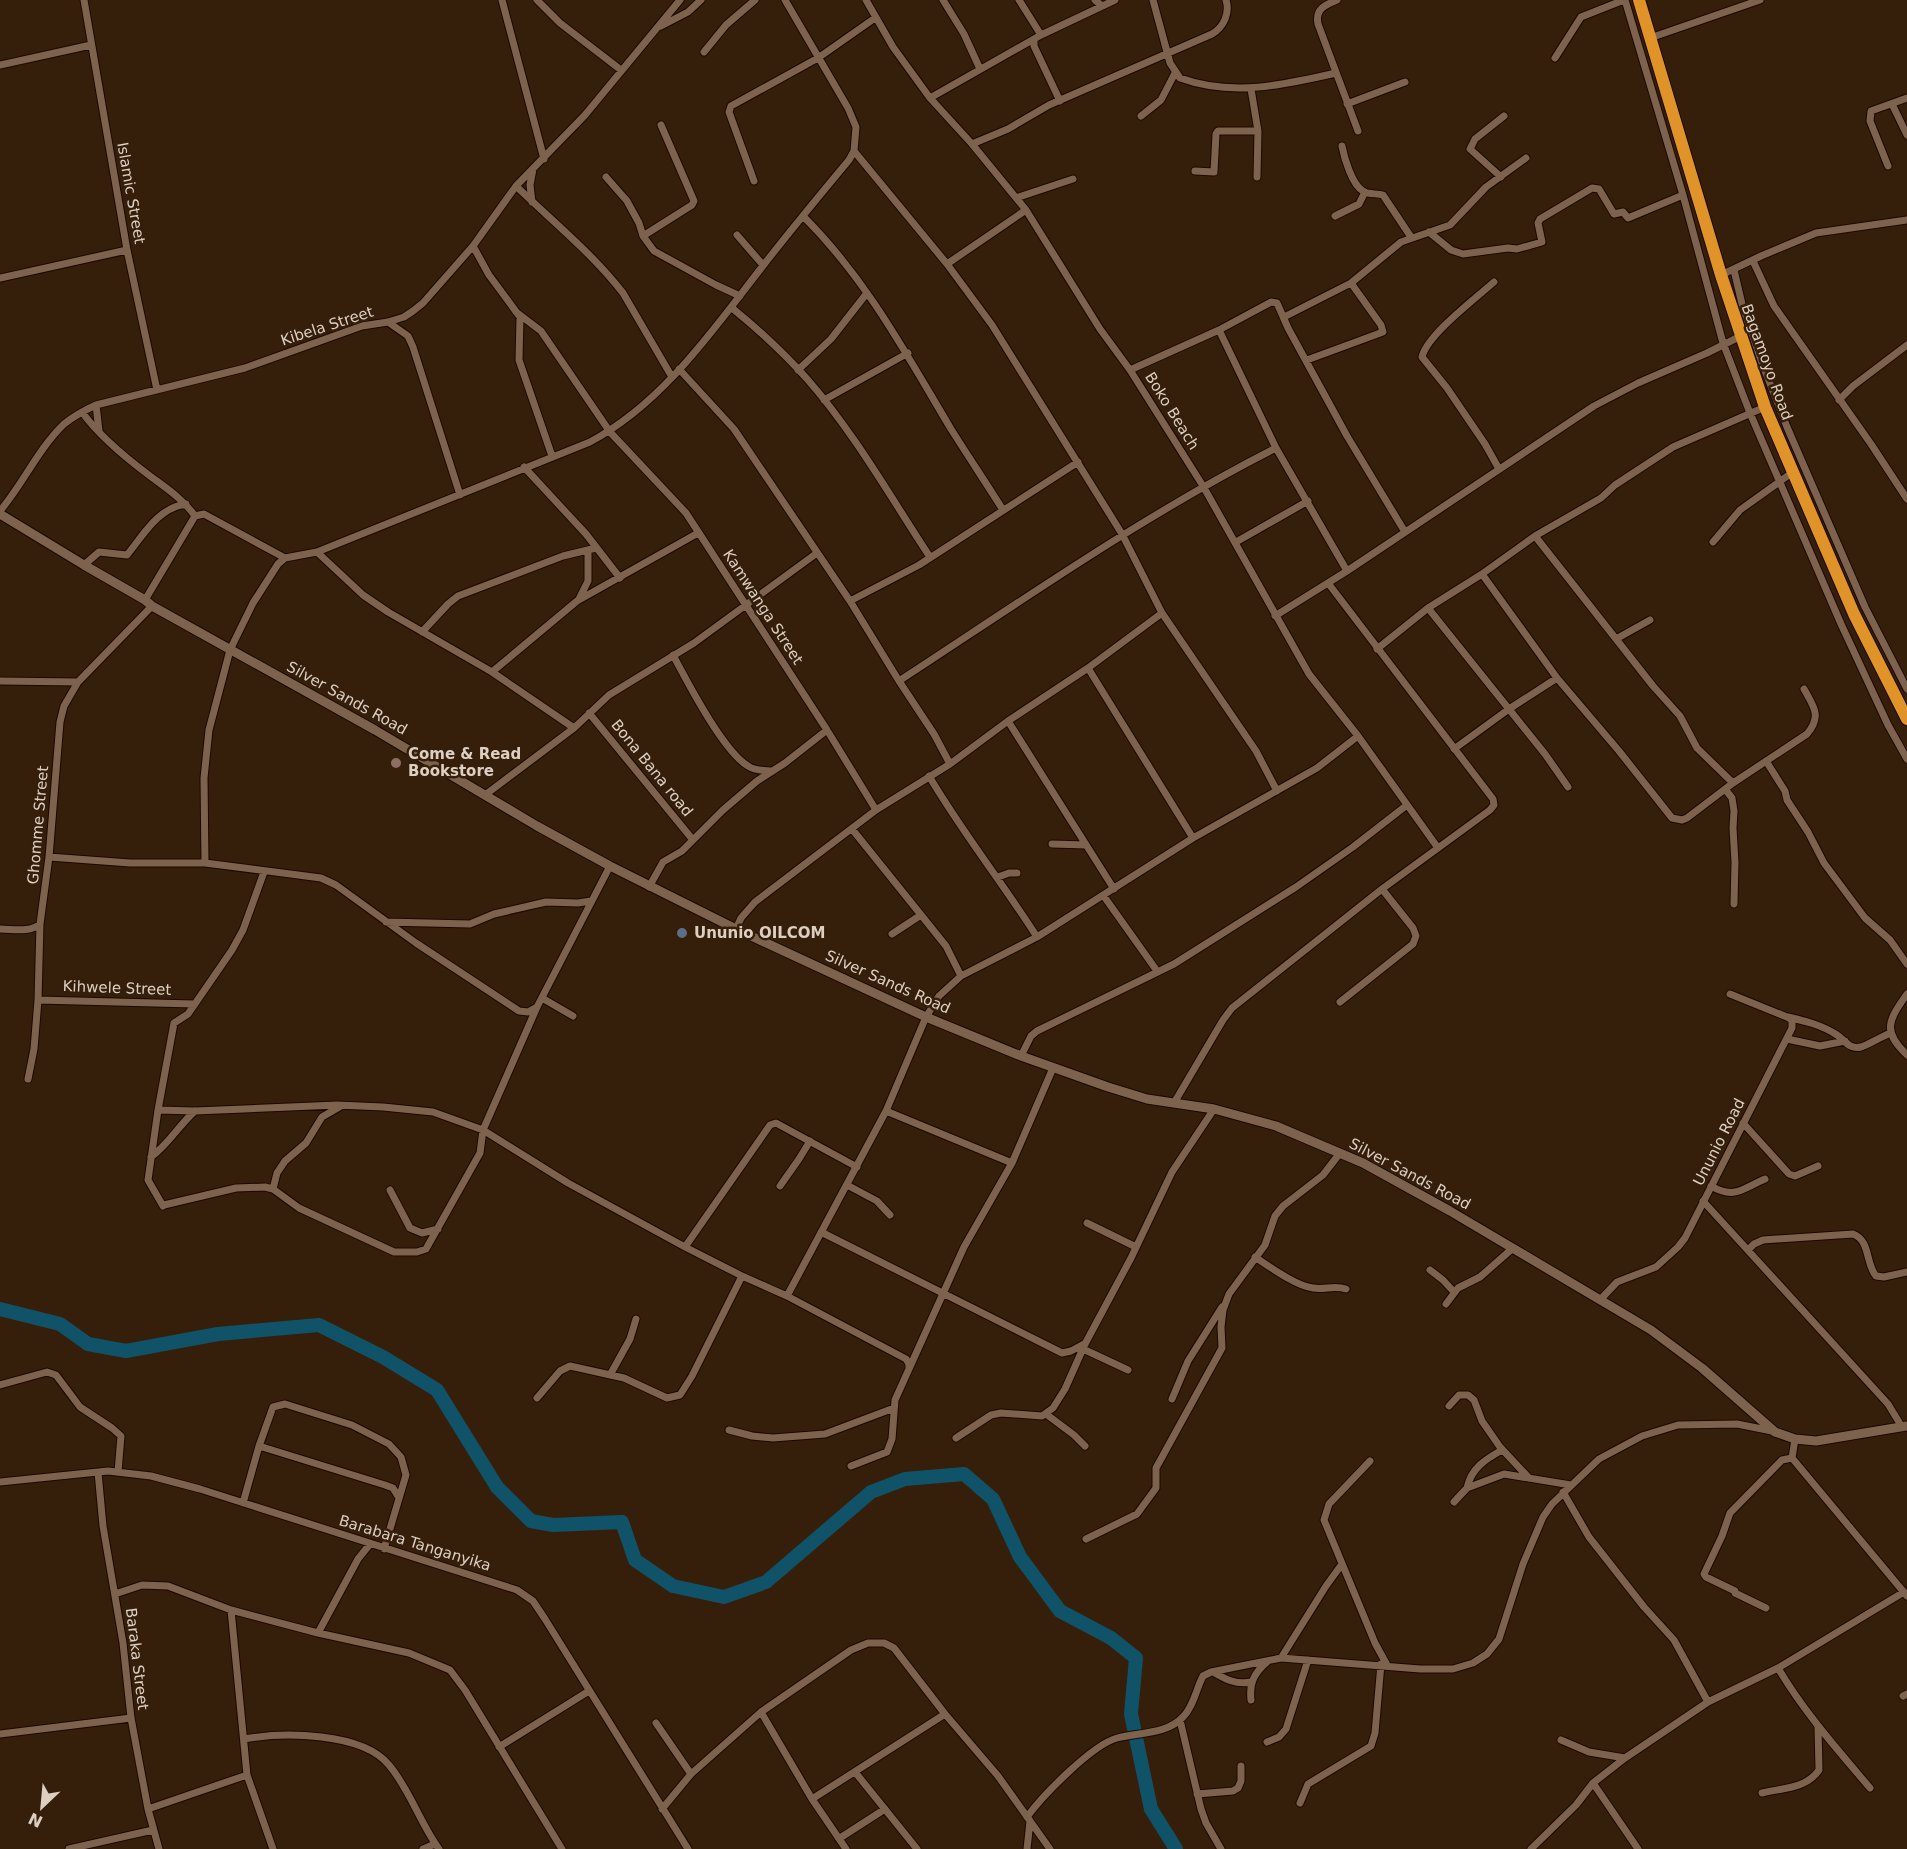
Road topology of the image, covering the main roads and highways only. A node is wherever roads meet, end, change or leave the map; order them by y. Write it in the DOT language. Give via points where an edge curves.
graph roads {
  1 [pos="1639,0"];
  2 [pos="1905,713"];
  1 -- 2 [label="highway, Bagamoyo Road" via="1721,276 1765,407 1854,614"];
}
